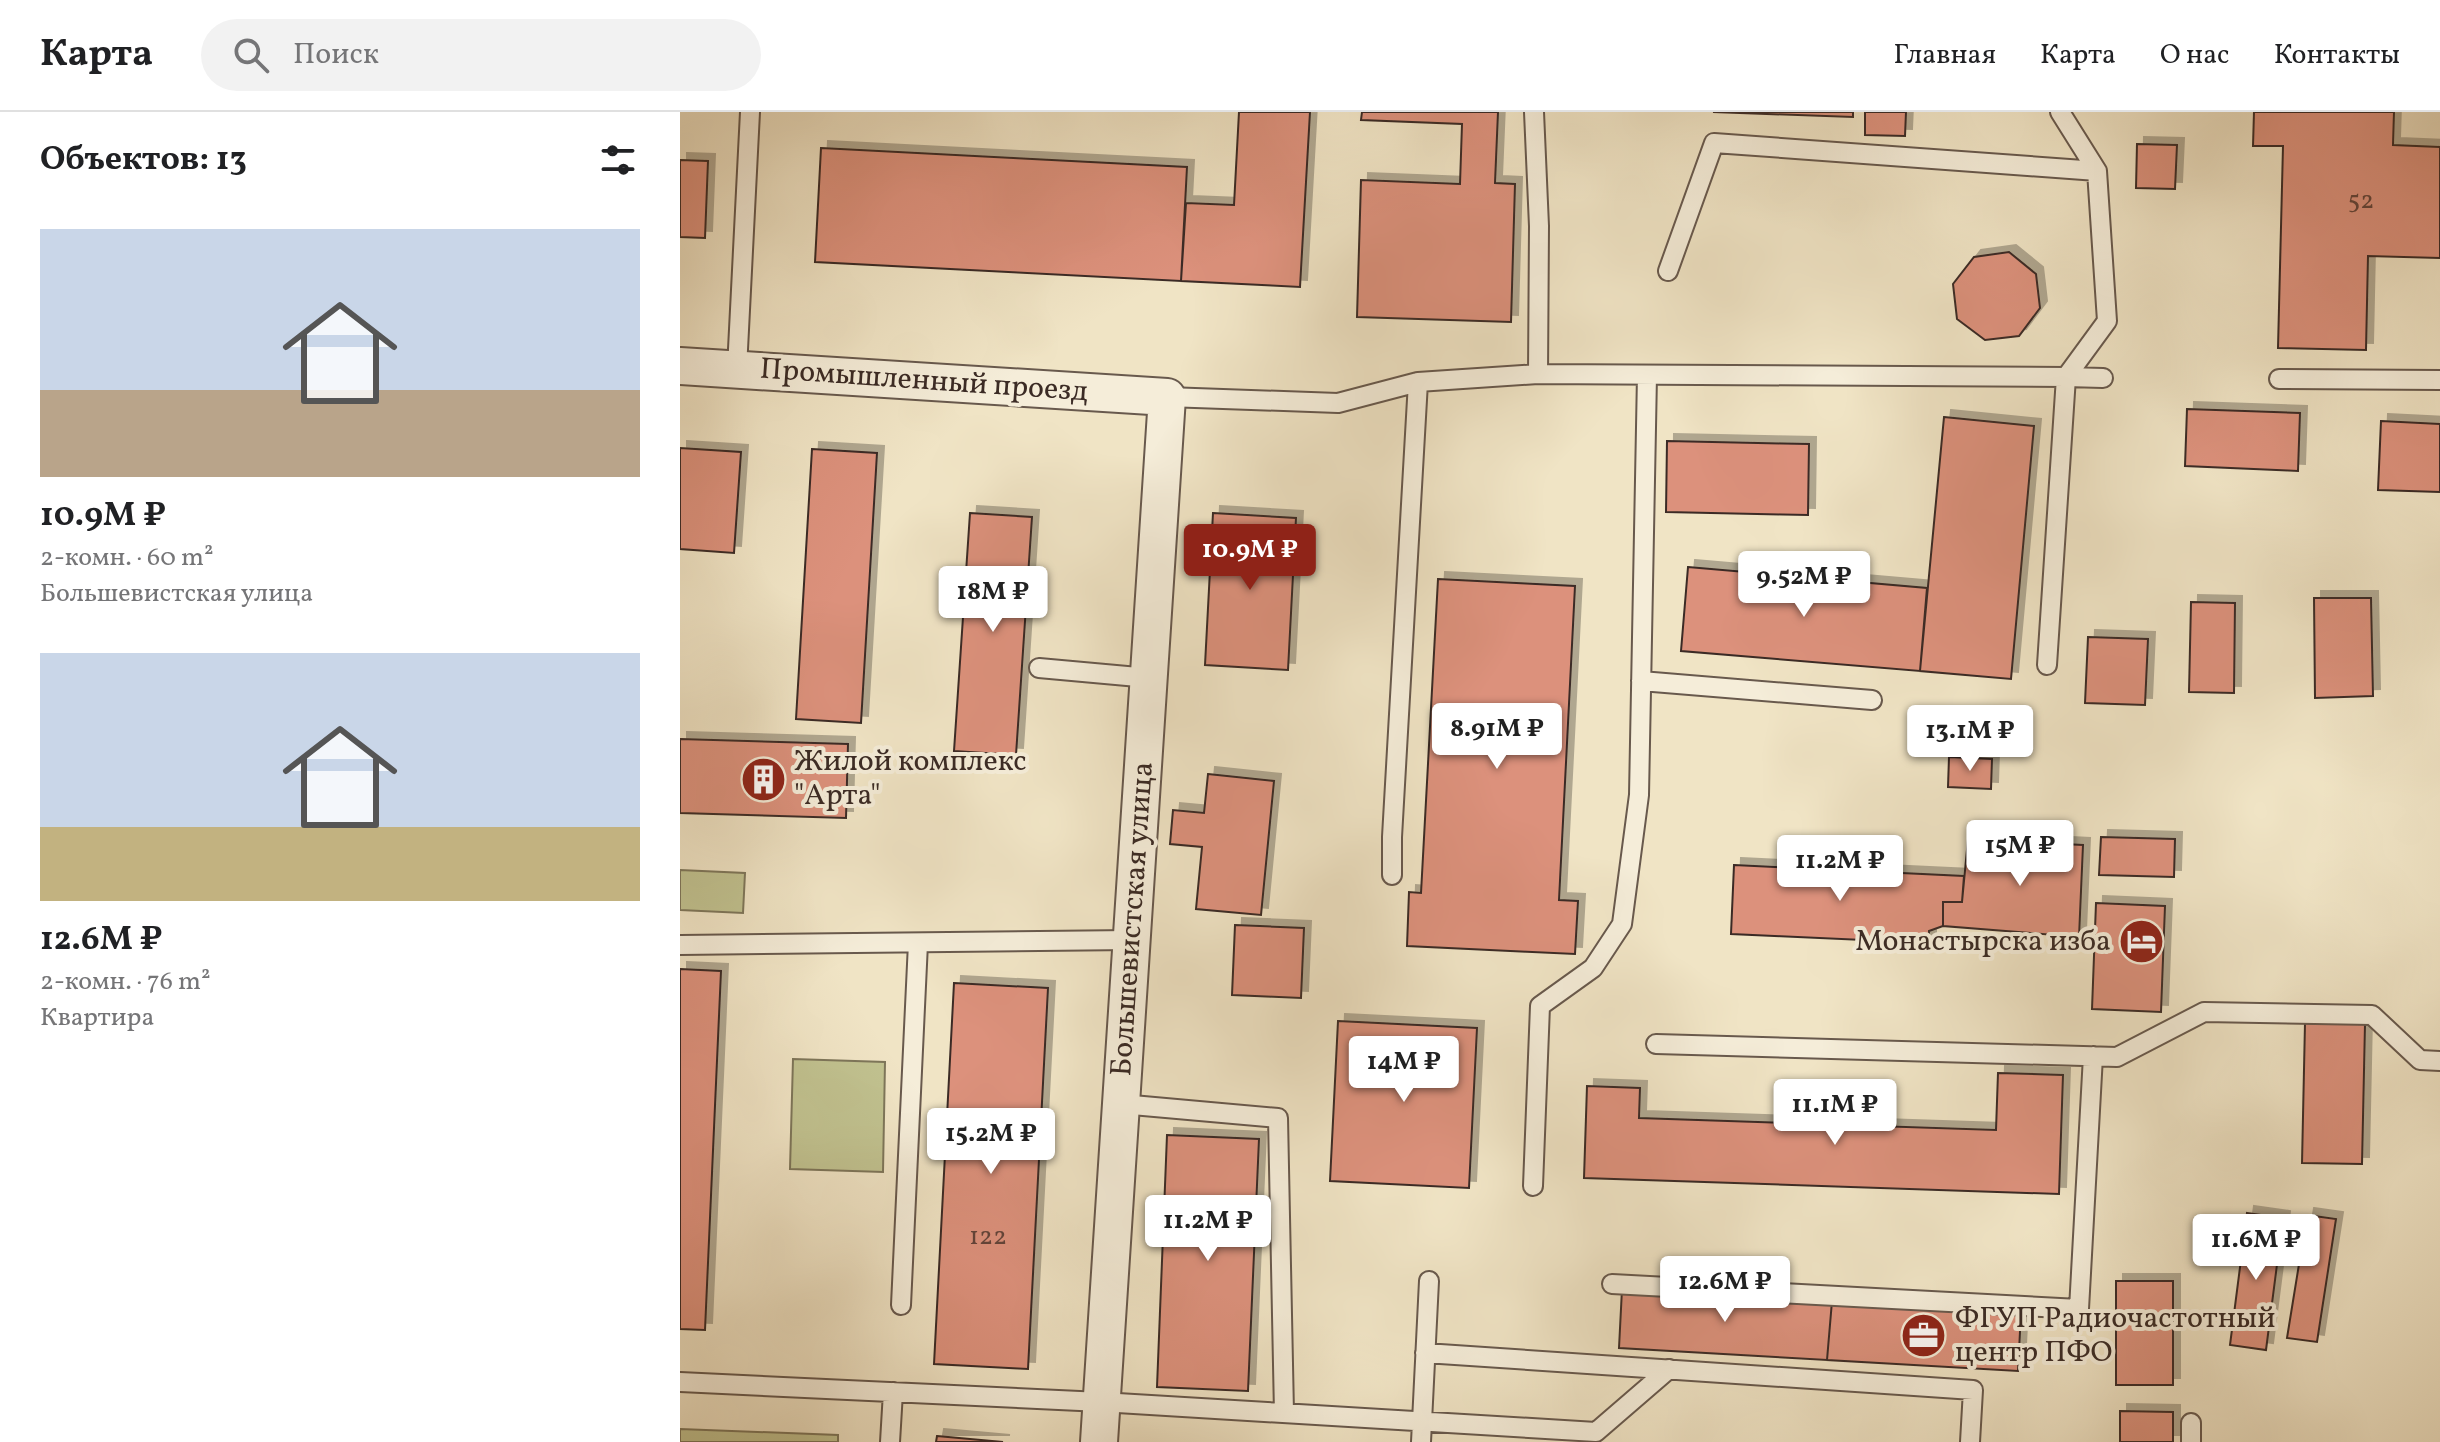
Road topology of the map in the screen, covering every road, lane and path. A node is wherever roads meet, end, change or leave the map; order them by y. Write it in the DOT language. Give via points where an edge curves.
graph roads {
  1 [pos="750,112"];
  2 [pos="1534,112"];
  3 [pos="2060,112"];
  4 [pos="2097,171"];
  5 [pos="1668,271"];
  6 [pos="680,366"];
  7 [pos="737,369"];
  8 [pos="1538,374"];
  9 [pos="1647,375"];
  10 [pos="2066,377"];
  11 [pos="2103,378"];
  12 [pos="2279,379"];
  13 [pos="2440,380"];
  14 [pos="1418,382"];
  15 [pos="1167,397"];
  16 [pos="2047,665"];
  17 [pos="1039,668"];
  18 [pos="1149,678"];
  19 [pos="1641,681"];
  20 [pos="1872,700"];
  21 [pos="1392,875"];
  22 [pos="1131,940"];
  23 [pos="918,943"];
  24 [pos="680,945"];
  25 [pos="1656,1044"];
  26 [pos="2093,1056"];
  27 [pos="2440,1061"];
  28 [pos="1121,1104"];
  29 [pos="1533,1186"];
  30 [pos="1429,1281"];
  31 [pos="1612,1284"];
  32 [pos="901,1305"];
  33 [pos="1425,1353"];
  34 [pos="1669,1369"];
  35 [pos="680,1382"];
  36 [pos="893,1392"];
  37 [pos="1101,1402"];
  38 [pos="1284,1413"];
  39 [pos="1422,1421"];
  40 [pos="890,1442"];
  41 [pos="1099,1442"];
  42 [pos="1421,1442"];
  43 [pos="1970,1442"];
  1 -- 7 [label="lane"];
  2 -- 8 [label="lane"];
  3 -- 4 [label="lane"];
  4 -- 5 [label="lane" via="1714,143"];
  4 -- 10 [label="lane" via="2107,321"];
  6 -- 7 [label="street, Промышленный проезд"];
  7 -- 15 [label="street, Промышленный проезд"];
  8 -- 9 [label="lane"];
  8 -- 14 [label="lane"];
  9 -- 10 [label="lane"];
  9 -- 19 [label="lane"];
  10 -- 11 [label="lane"];
  10 -- 16 [label="lane"];
  12 -- 13 [label="lane"];
  14 -- 15 [label="lane" via="1338,403"];
  14 -- 21 [label="lane"];
  15 -- 18 [label="street, Большевистская улица"];
  17 -- 18 [label="lane"];
  18 -- 22 [label="street, Большевистская улица"];
  19 -- 20 [label="lane"];
  19 -- 29 [label="lane" via="1639,795 1622,924 1593,968 1540,1006"];
  22 -- 23 [label="lane"];
  22 -- 28 [label="street, Большевистская улица"];
  23 -- 24 [label="lane"];
  23 -- 32 [label="lane"];
  25 -- 26 [label="lane"];
  26 -- 27 [label="lane" via="2117,1057 2204,1012 2220,1012 2372,1015 2420,1060"];
  26 -- 31 [label="lane" via="2079,1309"];
  28 -- 37 [label="street, Большевистская улица"];
  28 -- 38 [label="lane" via="1278,1118"];
  30 -- 33 [label="lane"];
  33 -- 34 [label="lane"];
  33 -- 39 [label="lane"];
  34 -- 39 [label="lane" via="1596,1432"];
  34 -- 43 [label="lane" via="1973,1390"];
  35 -- 36 [label="lane"];
  36 -- 37 [label="lane"];
  36 -- 40 [label="lane"];
  37 -- 38 [label="lane"];
  37 -- 41 [label="street, Большевистская улица"];
  38 -- 39 [label="lane"];
  39 -- 42 [label="lane"];
}
